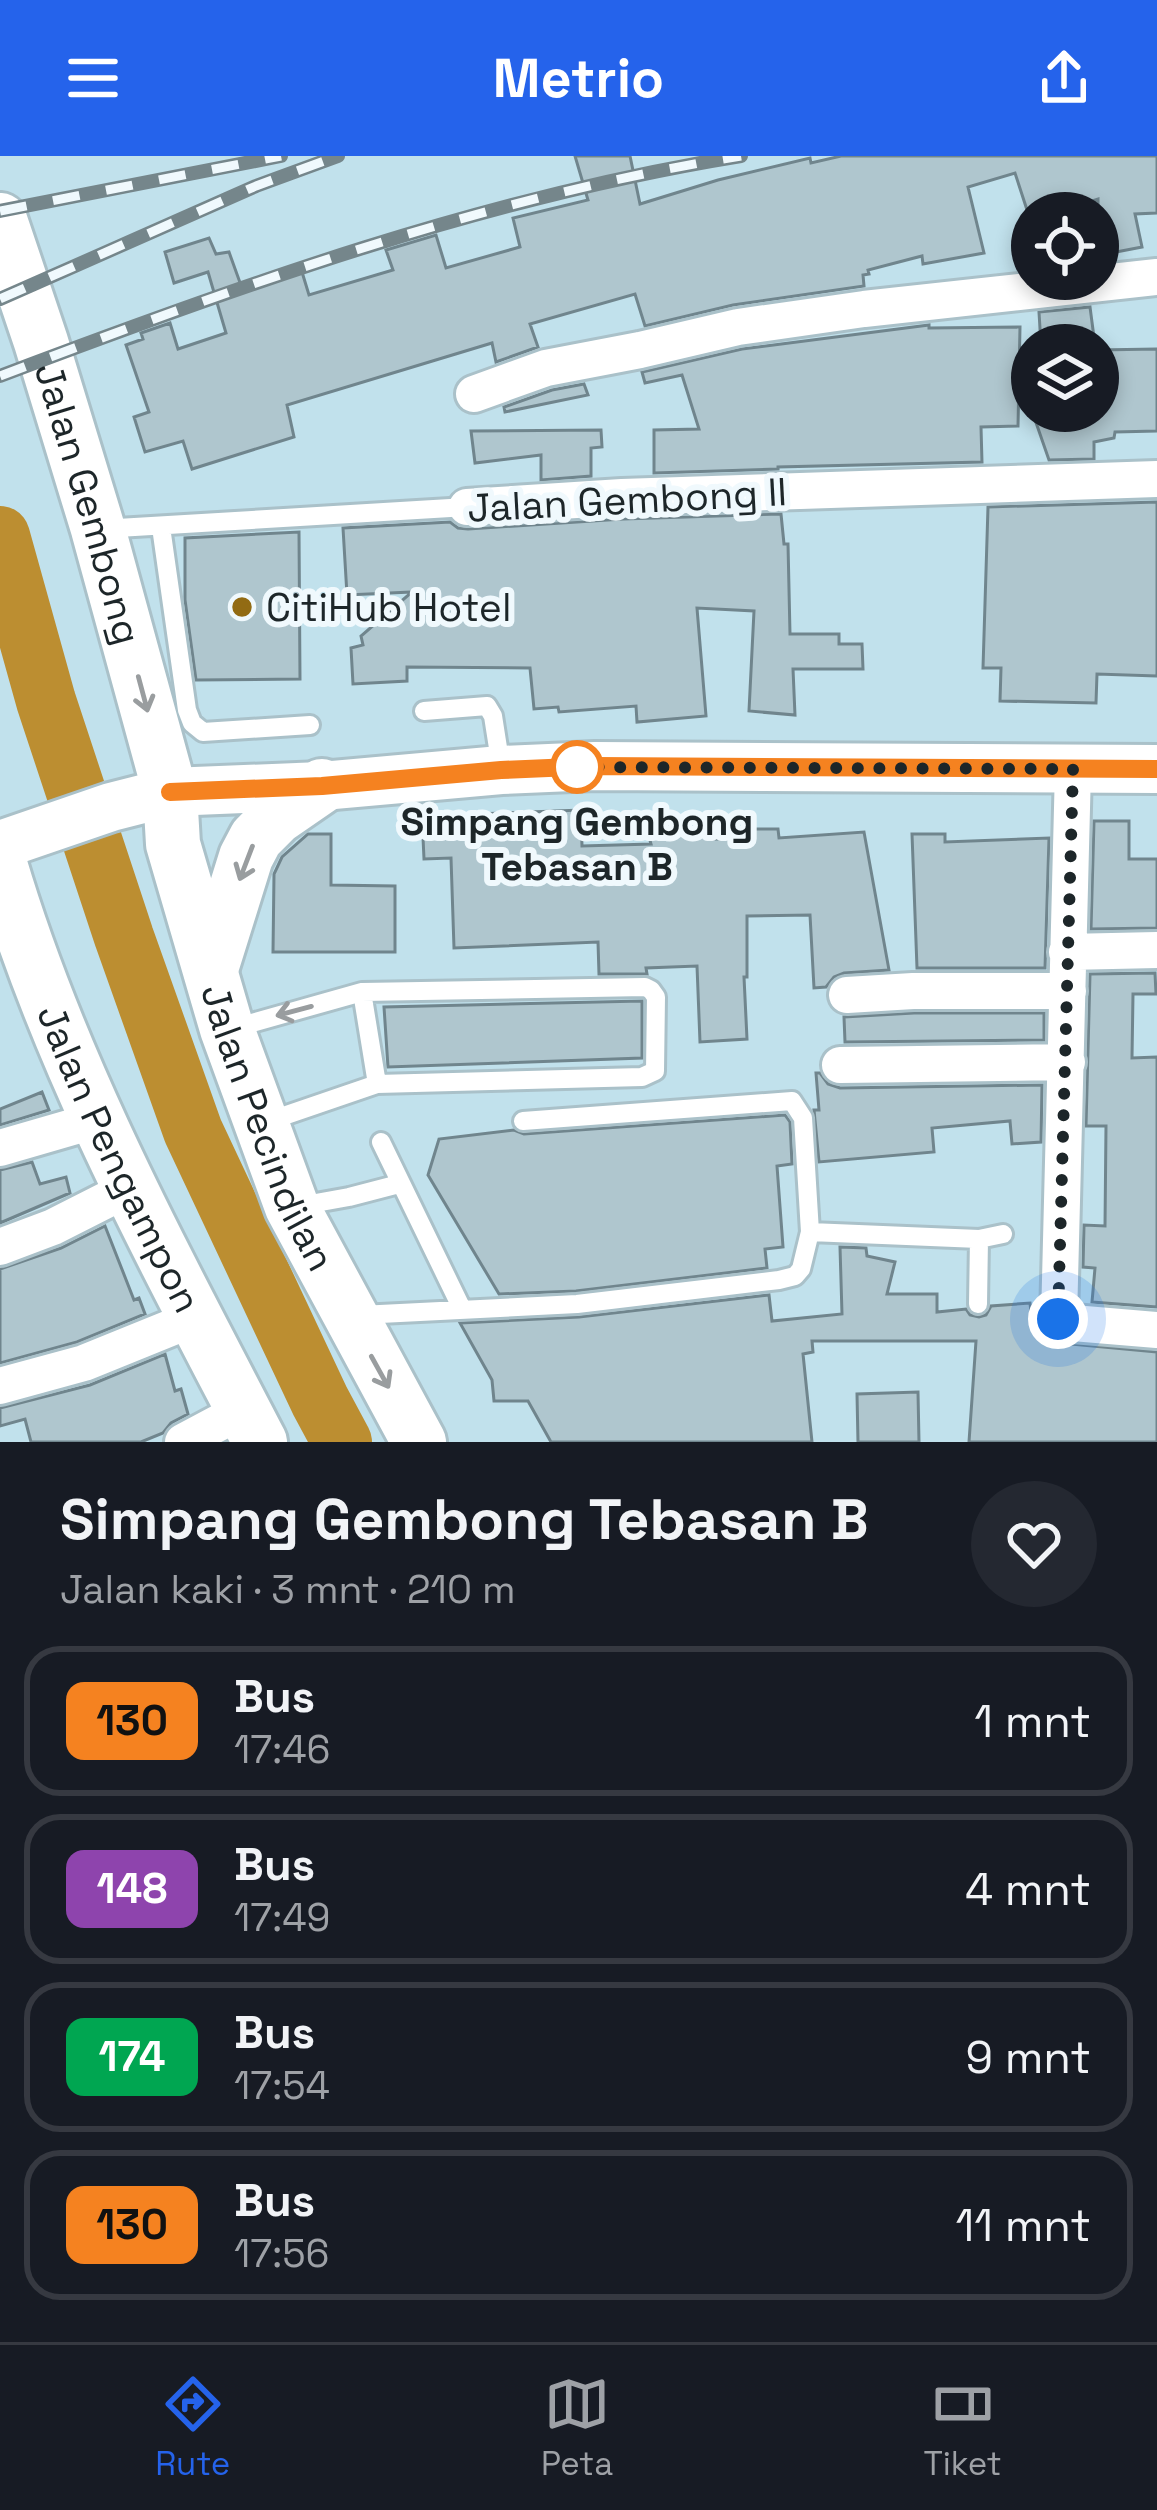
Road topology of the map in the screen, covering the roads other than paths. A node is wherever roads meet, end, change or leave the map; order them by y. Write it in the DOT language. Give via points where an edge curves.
graph roads {
  1 [pos="0,220"];
  2 [pos="1157,277"];
  3 [pos="474,394"];
  4 [pos="1157,479"];
  5 [pos="467,507"];
  6 [pos="97,524"];
  7 [pos="161,527"];
  8 [pos="424,711"];
  9 [pos="310,725"];
  10 [pos="1073,769"];
  11 [pos="501,770"];
  12 [pos="1157,770"];
  13 [pos="322,786"];
  14 [pos="170,792"];
  15 [pos="9,866"];
  16 [pos="1157,950"];
  17 [pos="1067,952"];
  18 [pos="211,969"];
  19 [pos="1068,991"];
  20 [pos="362,992"];
  21 [pos="847,995"];
  22 [pos="227,1030"];
  23 [pos="1067,1062"];
  24 [pos="840,1065"];
  25 [pos="377,1084"];
  26 [pos="100,1119"];
  27 [pos="523,1121"];
  28 [pos="261,1124"];
  29 [pos="381,1142"];
  30 [pos="0,1148"];
  31 [pos="400,1184"];
  32 [pos="128,1189"];
  33 [pos="292,1207"];
  34 [pos="810,1232"];
  35 [pos="1003,1234"];
  36 [pos="979,1239"];
  37 [pos="0,1247"];
  38 [pos="978,1304"];
  39 [pos="462,1309"];
  40 [pos="350,1316"];
  41 [pos="195,1318"];
  42 [pos="1157,1330"];
  43 [pos="0,1386"];
  44 [pos="251,1426"];
  45 [pos="183,1442"];
  46 [pos="419,1442"];
  1 -- 6 [label="main road, Jalan Gembong"];
  2 -- 3 [label="street" via="738,327 545,368"];
  4 -- 5 [label="street, Jalan Gembong II"];
  5 -- 7 [label="lane, Jalan Gembong II"];
  6 -- 7 [label="lane, Jalan Gembong II"];
  6 -- 14 [label="main road, Jalan Gembong, one-way"];
  7 -- 9 [label="lane" via="192,723 203,731"];
  8 -- 11 [label="lane" via="487,706"];
  10 -- 11 [label="street"];
  10 -- 12 [label="street"];
  10 -- 17 [label="street"];
  11 -- 13 [label="street"];
  13 -- 14 [label="street"];
  13 -- 18 [label="main road, one-way" via="256,838"];
  14 -- 15 [label="street" via="111,807"];
  14 -- 18 [label="main road, Jalan Pecindilan" via="173,844"];
  15 -- 26 [label="main road, Jalan Pengampon" via="64,1038"];
  16 -- 17 [label="street"];
  17 -- 19 [label="street"];
  18 -- 22 [label="main road, Jalan Pecindilan"];
  19 -- 21 [label="street"];
  19 -- 23 [label="street"];
  20 -- 22 [label="lane, one-way"];
  20 -- 25 [label="lane"];
  20 -- 25 [label="lane" via="645,987 656,997 650,1075"];
  22 -- 28 [label="main road, Jalan Pecindilan"];
  23 -- 24 [label="street"];
  23 -- 42 [label="street" via="1058,1319"];
  25 -- 28 [label="lane"];
  26 -- 30 [label="street"];
  26 -- 32 [label="main road, Jalan Pengampon"];
  27 -- 34 [label="lane" via="792,1101 802,1118"];
  28 -- 33 [label="main road, Jalan Pecindilan"];
  29 -- 31 [label="lane"];
  31 -- 33 [label="lane"];
  31 -- 39 [label="lane"];
  32 -- 37 [label="street"];
  32 -- 41 [label="main road, Jalan Pengampon"];
  33 -- 40 [label="main road, Jalan Pecindilan"];
  34 -- 36 [label="lane"];
  34 -- 39 [label="lane" via="805,1264 790,1278"];
  35 -- 36 [label="lane"];
  36 -- 38 [label="lane"];
  39 -- 40 [label="lane"];
  40 -- 46 [label="main road, Jalan Pecindilan, one-way"];
  41 -- 43 [label="street"];
  41 -- 44 [label="main road, Jalan Pengampon"];
  44 -- 45 [label="street"];
}
